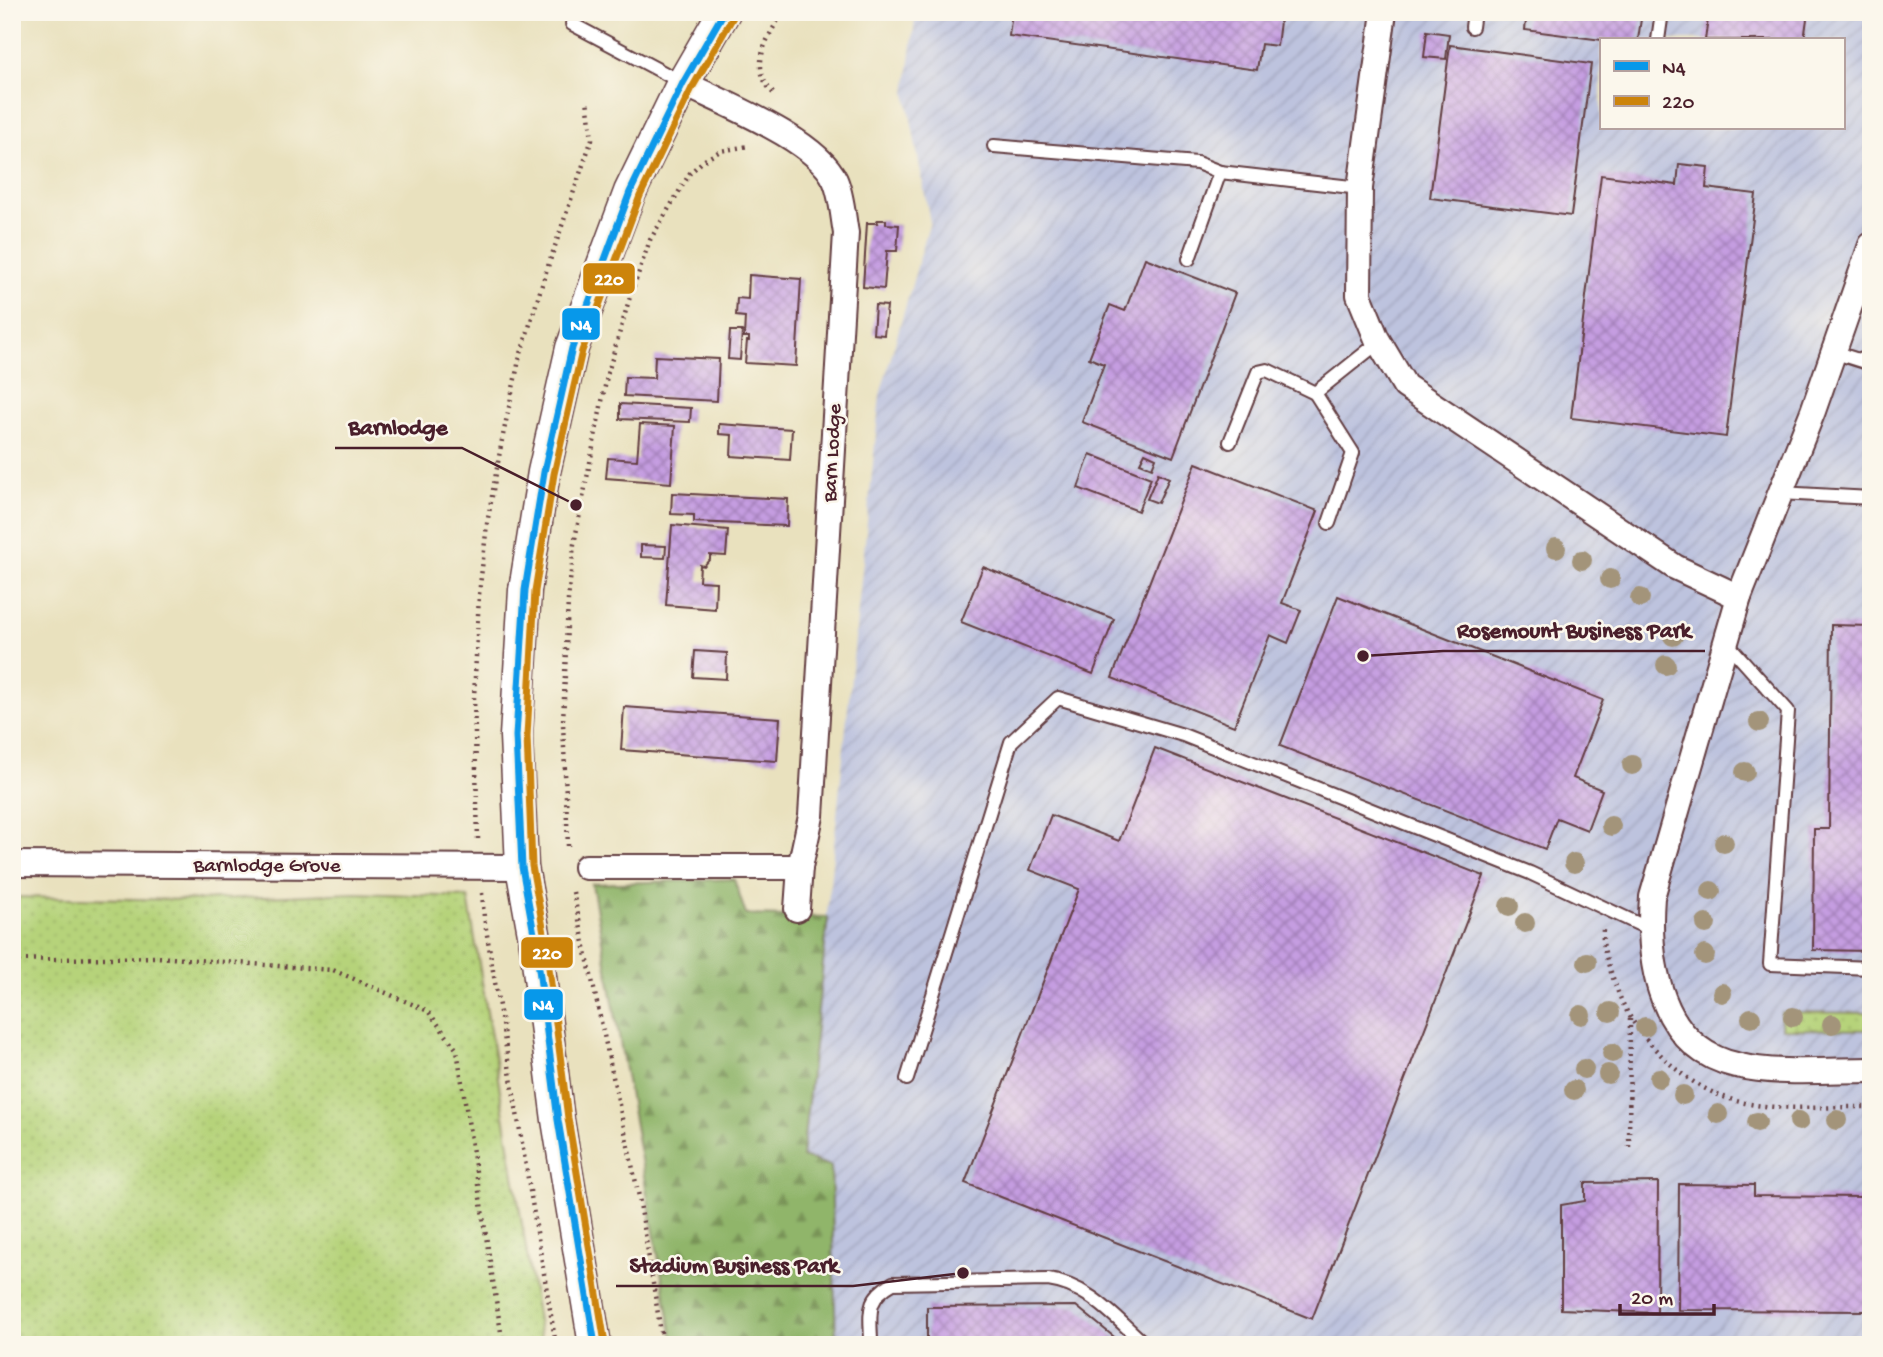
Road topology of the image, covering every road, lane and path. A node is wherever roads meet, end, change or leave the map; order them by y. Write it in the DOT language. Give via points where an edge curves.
graph roads {
  1 [pos="723,12"];
  2 [pos="783,12"];
  3 [pos="1384,12"];
  4 [pos="1474,12"];
  5 [pos="1662,12"];
  6 [pos="572,24"];
  7 [pos="1472,27"];
  8 [pos="1658,38"];
  9 [pos="683,83"];
  10 [pos="776,96"];
  11 [pos="750,146"];
  12 [pos="994,146"];
  13 [pos="1220,172"];
  14 [pos="1360,188"];
  15 [pos="1871,245"];
  16 [pos="1189,259"];
  17 [pos="1379,342"];
  18 [pos="1833,352"];
  19 [pos="1871,364"];
  20 [pos="1315,393"];
  21 [pos="1230,442"];
  22 [pos="1780,493"];
  23 [pos="1871,498"];
  24 [pos="1329,523"];
  25 [pos="1739,597"];
  26 [pos="1726,641"];
  27 [pos="568,850"];
  28 [pos="12,864"];
  29 [pos="522,867"];
  30 [pos="586,867"];
  31 [pos="800,867"];
  32 [pos="573,890"];
  33 [pos="797,909"];
  34 [pos="1649,929"];
  35 [pos="12,960"];
  36 [pos="1871,968"];
  37 [pos="1630,1017"];
  38 [pos="1871,1070"];
  39 [pos="906,1079"];
  40 [pos="1629,1147"];
  41 [pos="503,1345"];
  42 [pos="595,1345"];
  43 [pos="663,1345"];
  44 [pos="871,1345"];
  45 [pos="1146,1345"];
  1 -- 9 [label="street"];
  2 -- 10 [label="path" via="761,57 764,81"];
  3 -- 14 [label="street"];
  4 -- 7 [label="lane"];
  5 -- 8 [label="lane"];
  6 -- 9 [label="lane"];
  9 -- 29 [label="street" via="630,192 572,348 544,472 524,590 516,736"];
  9 -- 31 [label="street, Barn Lodge" via="814,152 835,180 846,233 811,816"];
  11 -- 27 [label="path" via="720,151 690,173 650,240 607,376 574,544 568,600 563,723"];
  12 -- 13 [label="lane" via="1198,163"];
  13 -- 14 [label="lane"];
  13 -- 16 [label="lane"];
  14 -- 17 [label="street" via="1359,295"];
  15 -- 18 [label="street"];
  17 -- 20 [label="lane"];
  17 -- 25 [label="street" via="1405,386 1675,567"];
  18 -- 19 [label="lane"];
  18 -- 22 [label="street"];
  20 -- 21 [label="lane" via="1267,370 1258,372"];
  20 -- 24 [label="lane" via="1353,453"];
  22 -- 23 [label="lane"];
  22 -- 25 [label="street"];
  25 -- 26 [label="street"];
  26 -- 34 [label="street" via="1652,897"];
  26 -- 36 [label="lane" via="1788,711 1770,964"];
  28 -- 29 [label="street, Barnlodge Grove"];
  29 -- 42 [label="street"];
  30 -- 31 [label="street"];
  31 -- 33 [label="street, Barn Lodge"];
  32 -- 43 [label="path" via="639,1197"];
  34 -- 38 [label="street" via="1654,969 1668,1012 1706,1053 1746,1067"];
  34 -- 39 [label="lane" via="1530,873 1183,735 1058,698 1011,742"];
  35 -- 41 [label="path" via="157,957 333,970 428,1011 457,1050"];
  37 -- 40 [label="path"];
  44 -- 45 [label="lane" via="874,1297 893,1283 1048,1280 1084,1291"];
}
